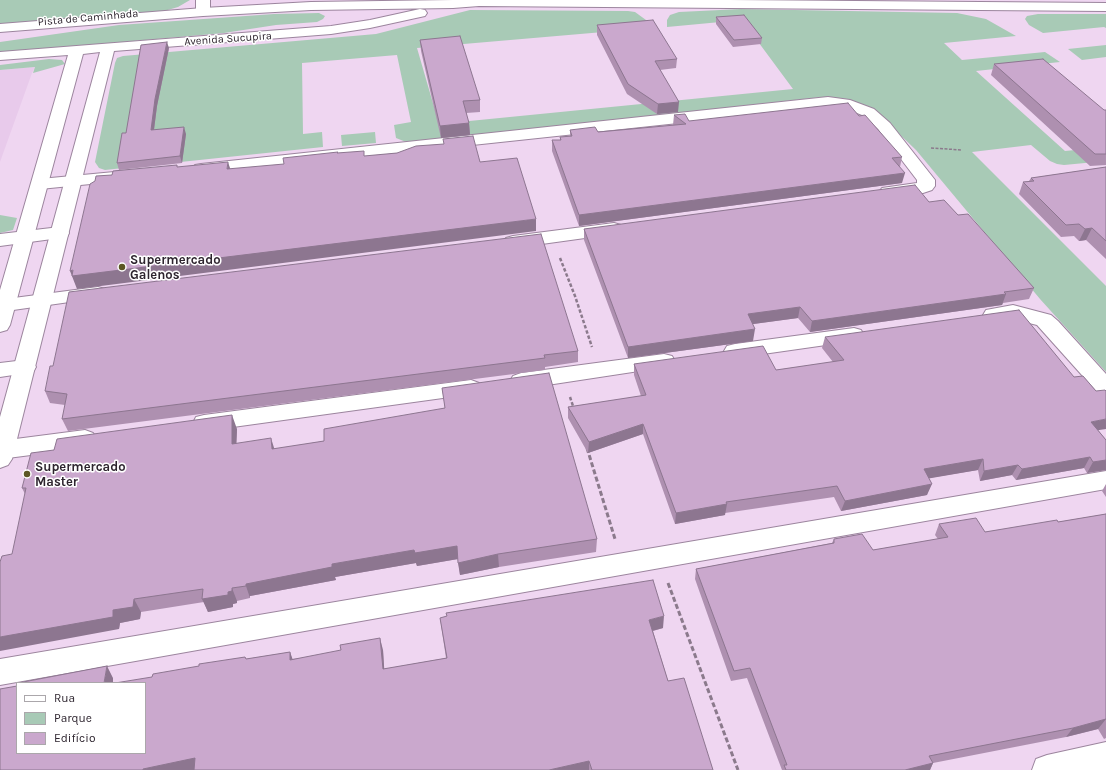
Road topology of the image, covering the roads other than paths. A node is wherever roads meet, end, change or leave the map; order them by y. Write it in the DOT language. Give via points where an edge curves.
graph roads {
  1 [pos="453,4"];
  2 [pos="1061,4"];
  3 [pos="203,6"];
  4 [pos="311,6"];
  5 [pos="1106,7"];
  6 [pos="175,14"];
  7 [pos="0,27"];
  8 [pos="308,32"];
  9 [pos="108,48"];
  10 [pos="77,50"];
  11 [pos="0,56"];
  12 [pos="185,170"];
  13 [pos="140,175"];
  14 [pos="73,182"];
  15 [pos="40,184"];
  16 [pos="868,195"];
  17 [pos="630,227"];
  18 [pos="60,233"];
  19 [pos="25,238"];
  20 [pos="0,240"];
  21 [pos="496,244"];
  22 [pos="117,291"];
  23 [pos="43,300"];
  24 [pos="6,305"];
  25 [pos="974,318"];
  26 [pos="0,325"];
  27 [pos="873,332"];
  28 [pos="717,354"];
  29 [pos="686,358"];
  30 [pos="25,367"];
  31 [pos="0,370"];
  32 [pos="1106,388"];
  33 [pos="184,426"];
  34 [pos="105,436"];
  35 [pos="1,453"];
  36 [pos="1106,480"];
  37 [pos="0,672"];
  38 [pos="1106,757"];
  39 [pos="1047,770"];
  1 -- 2 [label="street, Avenida Sucupira"];
  1 -- 4 [label="street, Avenida Sucupira"];
  1 -- 8 [label="street, Avenida Sucupira" via="370,24"];
  2 -- 5 [label="street, Avenida Sucupira"];
  3 -- 4 [label="street, Avenida Sucupira"];
  3 -- 6 [label="street, Avenida Sucupira"];
  4 -- 8 [label="street" via="335,15 330,23"];
  6 -- 7 [label="street, Pista de Caminhada" via="170,12"];
  8 -- 9 [label="street, Avenida Sucupira"];
  9 -- 10 [label="street, Avenida Sucupira"];
  9 -- 14 [label="street"];
  10 -- 11 [label="street, Avenida Sucupira"];
  10 -- 15 [label="street"];
  12 -- 16 [label="street" via="828,102 850,105 868,112 884,126 927,183 923,188"];
  13 -- 14 [label="street"];
  14 -- 15 [label="street"];
  14 -- 18 [label="street"];
  15 -- 19 [label="street"];
  17 -- 21 [label="street"];
  18 -- 19 [label="street"];
  18 -- 23 [label="street"];
  19 -- 20 [label="street"];
  19 -- 24 [label="street"];
  22 -- 23 [label="street"];
  23 -- 24 [label="street"];
  23 -- 30 [label="street"];
  24 -- 26 [label="street"];
  25 -- 32 [label="street" via="1013,312 1044,320"];
  27 -- 28 [label="street"];
  29 -- 33 [label="street"];
  30 -- 31 [label="street"];
  30 -- 35 [label="street"];
  34 -- 35 [label="street"];
  36 -- 37 [label="street"];
  38 -- 39 [label="street"];
}
